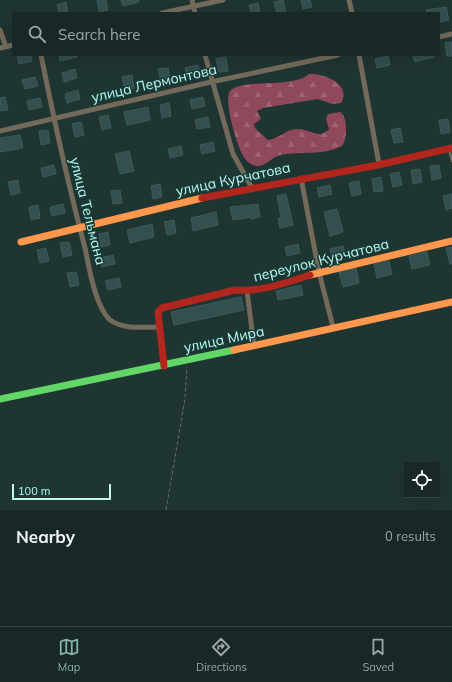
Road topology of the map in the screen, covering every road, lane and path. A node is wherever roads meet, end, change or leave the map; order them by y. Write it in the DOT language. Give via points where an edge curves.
graph roads {
  1 [pos="192,0"];
  2 [pos="223,0"];
  3 [pos="349,0"];
  4 [pos="193,6"];
  5 [pos="166,12"];
  6 [pos="195,12"];
  7 [pos="352,12"];
  8 [pos="0,30"];
  9 [pos="452,34"];
  10 [pos="440,37"];
  11 [pos="12,45"];
  12 [pos="6,47"];
  13 [pos="0,48"];
  14 [pos="41,56"];
  15 [pos="205,56"];
  16 [pos="333,56"];
  17 [pos="359,56"];
  18 [pos="211,82"];
  19 [pos="53,119"];
  20 [pos="0,131"];
  21 [pos="450,148"];
  22 [pos="452,161"];
  23 [pos="379,164"];
  24 [pos="301,178"];
  25 [pos="252,188"];
  26 [pos="80,228"];
  27 [pos="452,241"];
  28 [pos="21,242"];
  29 [pos="319,272"];
  30 [pos="247,291"];
  31 [pos="452,302"];
  32 [pos="159,327"];
  33 [pos="334,327"];
  34 [pos="254,346"];
  35 [pos="187,361"];
  36 [pos="164,366"];
  37 [pos="0,399"];
  38 [pos="166,510"];
  1 -- 4 [label="street"];
  2 -- 4 [label="street"];
  3 -- 7 [label="street"];
  4 -- 5 [label="street"];
  4 -- 6 [label="street"];
  8 -- 12 [label="street"];
  9 -- 10 [label="street"];
  11 -- 12 [label="street"];
  12 -- 13 [label="street"];
  14 -- 19 [label="street, улица Тельмана"];
  15 -- 18 [label="street"];
  16 -- 18 [label="street, улица Лермонтова"];
  17 -- 23 [label="street"];
  18 -- 19 [label="street, улица Лермонтова"];
  18 -- 25 [label="street" via="233,154"];
  19 -- 20 [label="street, улица Лермонтова"];
  19 -- 26 [label="street, улица Тельмана"];
  21 -- 22 [label="lane"];
  21 -- 23 [label="street, улица Курчатова"];
  23 -- 24 [label="street, улица Курчатова"];
  24 -- 25 [label="street, улица Курчатова"];
  24 -- 29 [label="street"];
  25 -- 26 [label="street, улица Курчатова" via="159,207"];
  26 -- 28 [label="street, улица Курчатова"];
  26 -- 32 [label="street, улица Тельмана" via="93,282 109,319 129,326"];
  27 -- 29 [label="street, переулок Курчатова"];
  29 -- 30 [label="street, переулок Курчатова" via="275,286"];
  29 -- 33 [label="street"];
  30 -- 32 [label="street, переулок Курчатова" via="235,290 162,308 158,312"];
  30 -- 34 [label="street"];
  31 -- 33 [label="street, улица Мира"];
  32 -- 36 [label="street, переулок Курчатова"];
  33 -- 34 [label="street, улица Мира"];
  34 -- 35 [label="street, улица Мира"];
  35 -- 36 [label="street, улица Мира"];
  35 -- 38 [label="path" via="185,399"];
  36 -- 37 [label="street, улица Мира"];
}
